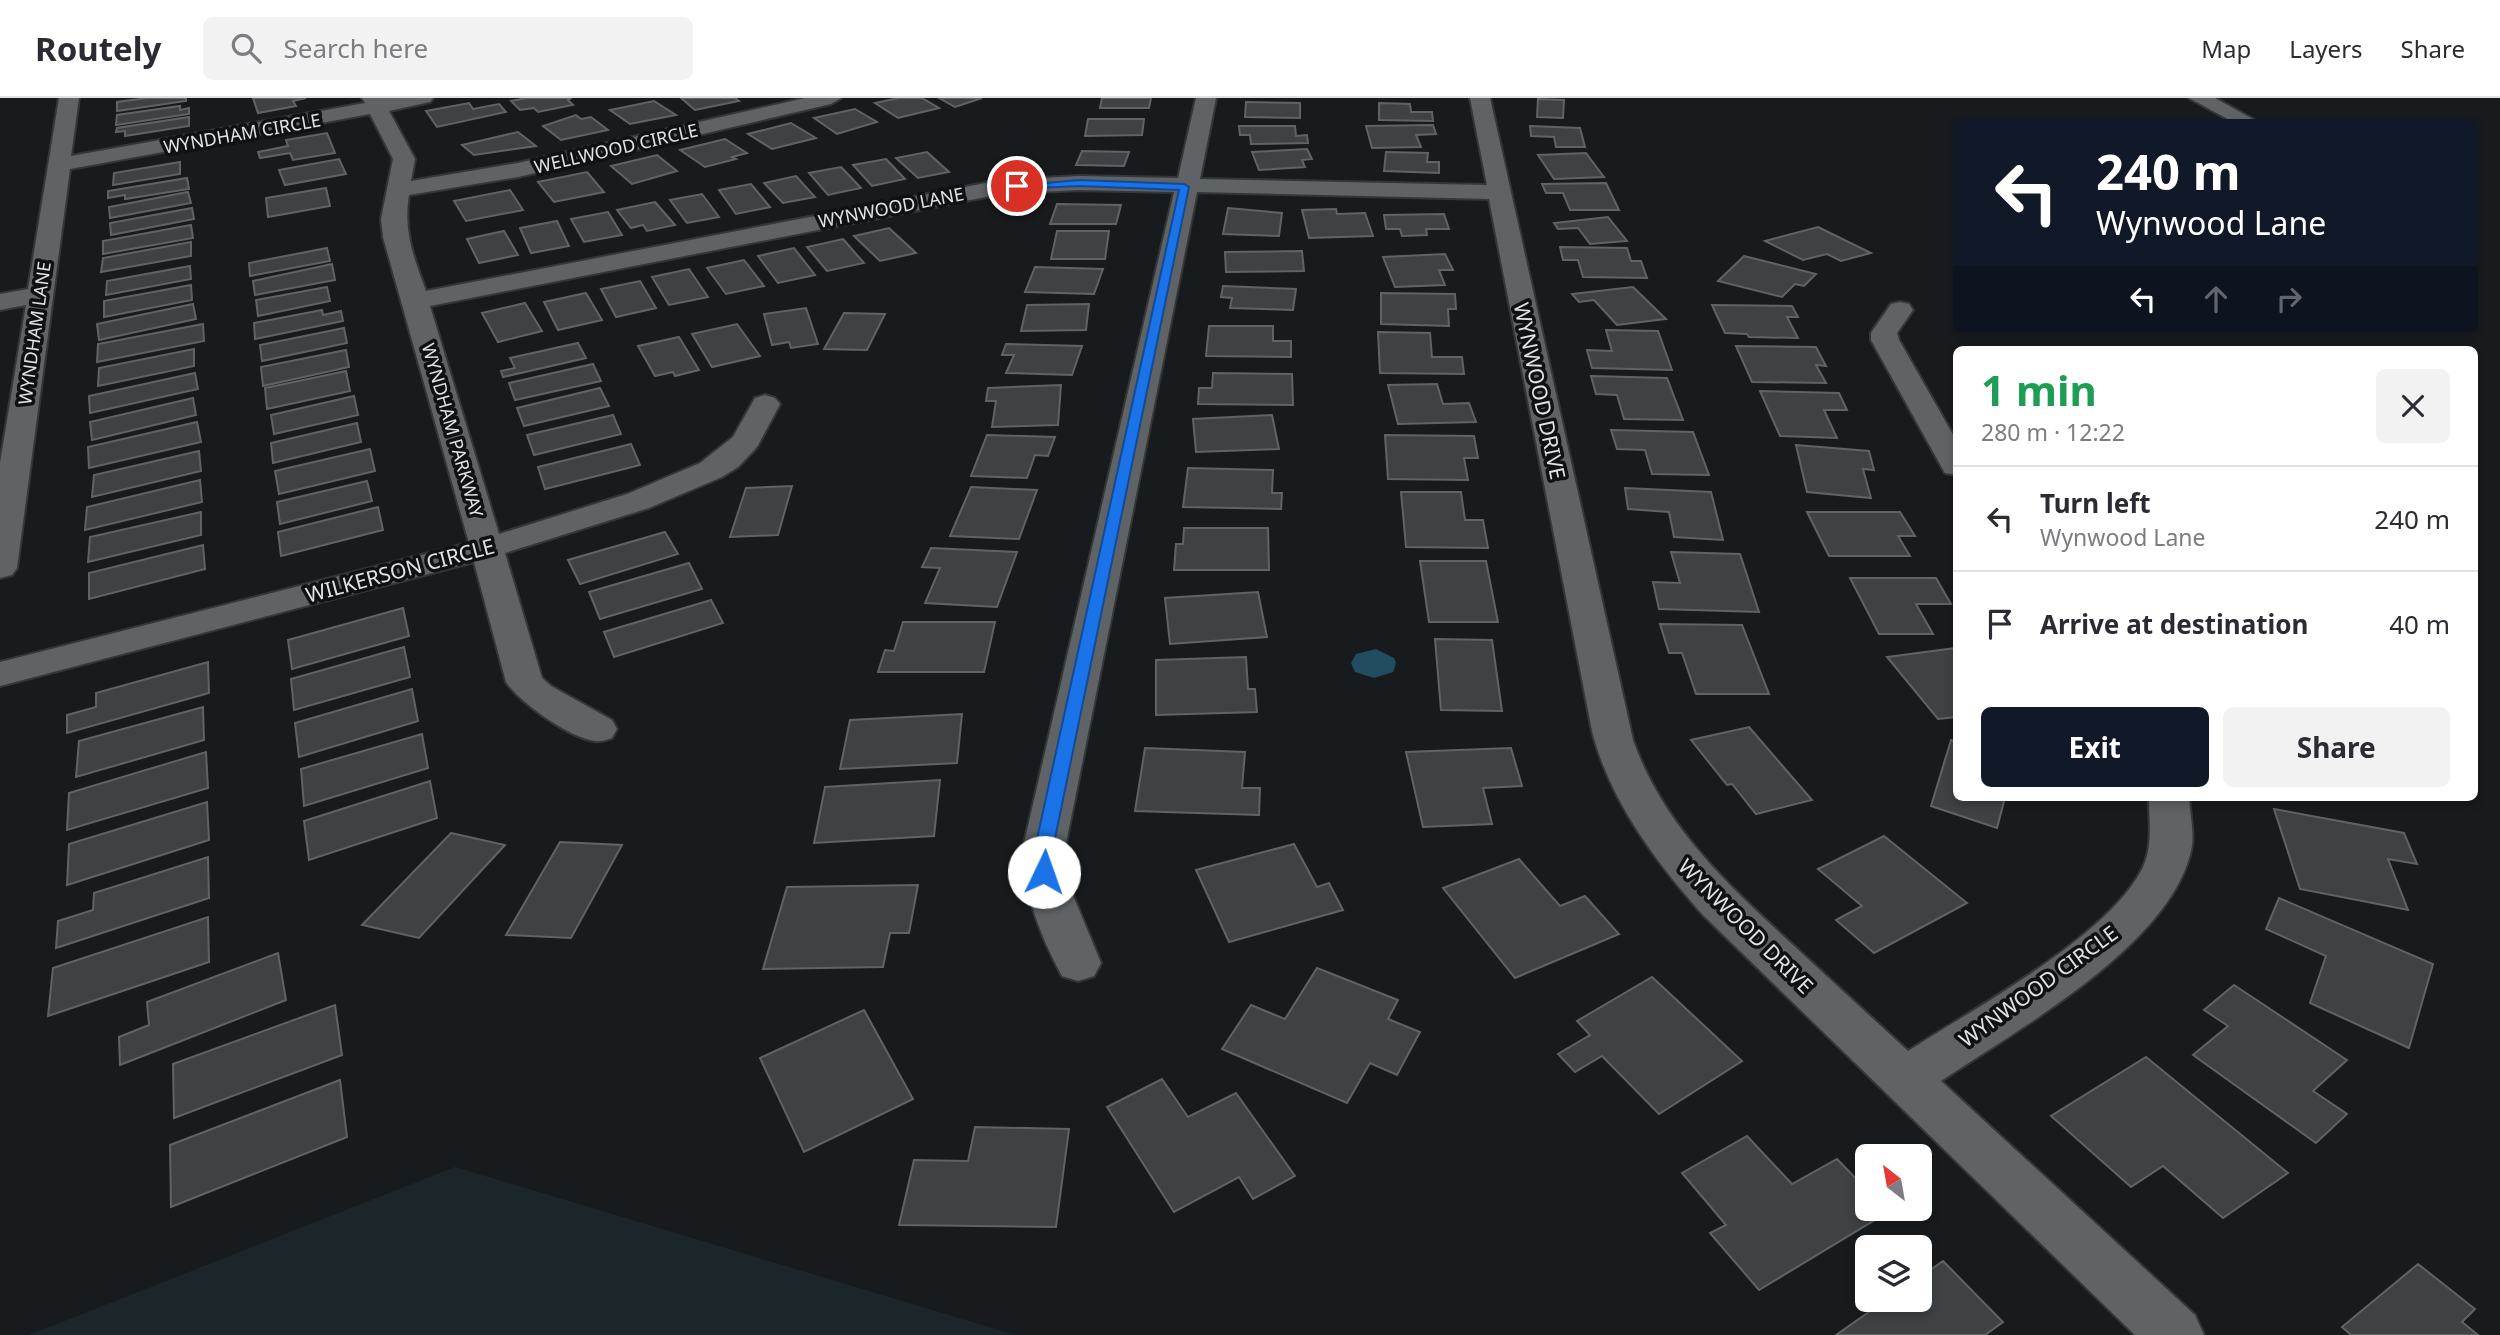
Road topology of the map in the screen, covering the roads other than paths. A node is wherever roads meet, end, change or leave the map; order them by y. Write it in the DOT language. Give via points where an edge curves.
graph roads {
  1 [pos="69,98"];
  2 [pos="423,98"];
  3 [pos="831,98"];
  4 [pos="1206,98"];
  5 [pos="1480,98"];
  6 [pos="2199,98"];
  7 [pos="374,103"];
  8 [pos="2242,119"];
  9 [pos="60,164"];
  10 [pos="1184,187"];
  11 [pos="399,190"];
  12 [pos="1500,192"];
  13 [pos="39,295"];
  14 [pos="416,301"];
  15 [pos="0,302"];
  16 [pos="1900,310"];
  17 [pos="765,404"];
  18 [pos="1953,461"];
  19 [pos="486,548"];
  20 [pos="0,568"];
  21 [pos="0,674"];
  22 [pos="598,729"];
  23 [pos="2169,801"];
  24 [pos="1078,963"];
  25 [pos="1905,1079"];
  26 [pos="2175,1335"];
  1 -- 9 [label="street, WYNDHAM LANE"];
  2 -- 7 [label="street, WYNDHAM CIRCLE"];
  3 -- 11 [label="street, WELLWOOD CIRCLE" via="518,170"];
  4 -- 10 [label="street"];
  5 -- 12 [label="street, WYNWOOD DRIVE"];
  6 -- 8 [label="street"];
  7 -- 9 [label="street, WYNDHAM CIRCLE"];
  7 -- 11 [label="street, WYNDHAM PARKWAY" via="404,159"];
  9 -- 13 [label="street, WYNDHAM LANE"];
  10 -- 12 [label="street, WYNWOOD LANE"];
  10 -- 14 [label="street, WYNWOOD LANE" via="1079,183 973,191"];
  10 -- 24 [label="street" via="1044,848 1044,872 1054,912"];
  11 -- 14 [label="street, WYNDHAM PARKWAY" via="393,219 395,237"];
  12 -- 25 [label="street, WYNWOOD DRIVE" via="1598,671 1616,747 1634,789 1682,864 1719,904"];
  13 -- 15 [label="street"];
  13 -- 20 [label="street, WYNDHAM LANE"];
  14 -- 19 [label="street, WYNDHAM PARKWAY"];
  16 -- 18 [label="street" via="1884,332 1885,340"];
  17 -- 19 [label="street, WILKERSON CIRCLE" via="746,441 711,470 638,501"];
  19 -- 21 [label="street, WILKERSON CIRCLE"];
  19 -- 22 [label="street, WYNDHAM PARKWAY" via="525,682 538,695"];
  23 -- 25 [label="street, WYNWOOD CIRCLE" via="2171,844 2163,871 2131,919 2083,960"];
  25 -- 26 [label="street, WYNWOOD DRIVE"];
}
